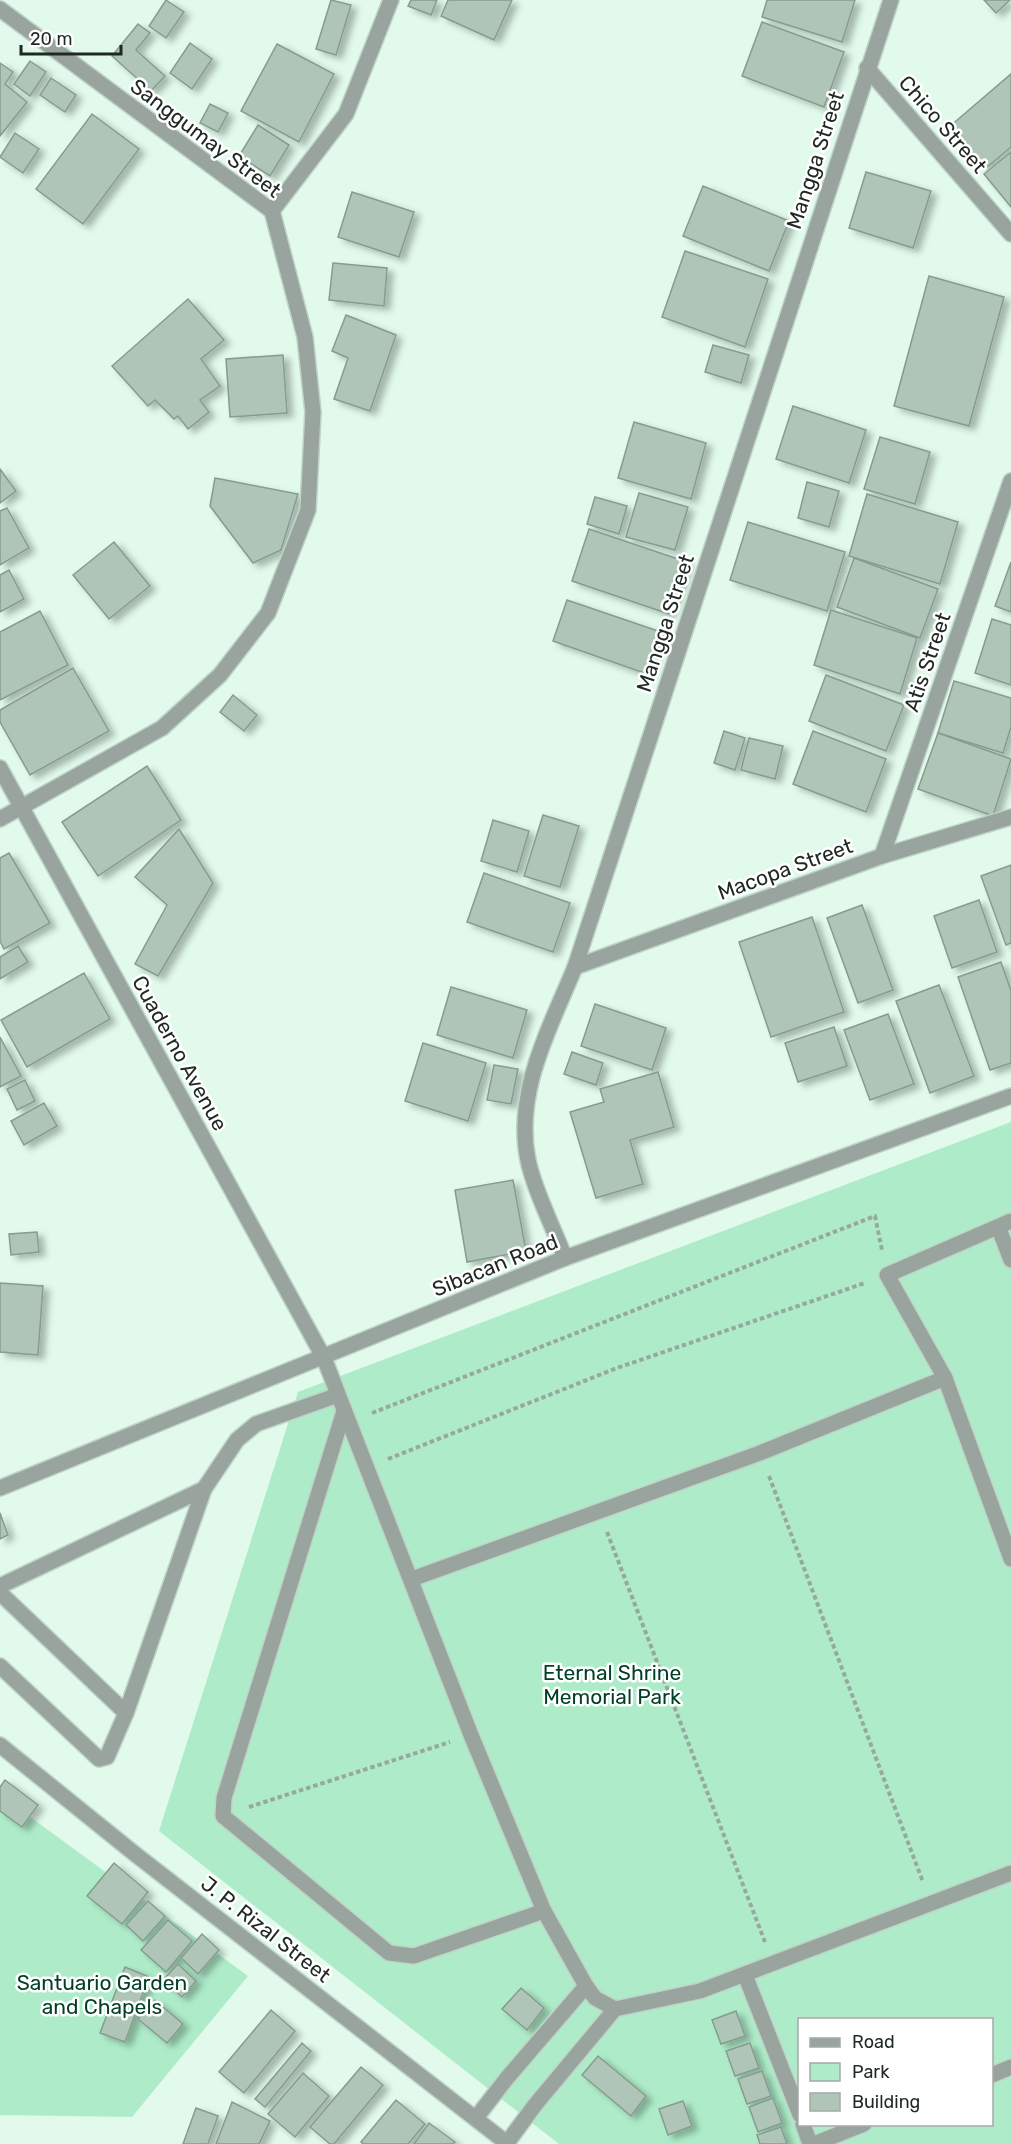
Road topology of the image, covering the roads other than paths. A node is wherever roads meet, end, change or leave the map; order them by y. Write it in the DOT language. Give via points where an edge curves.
graph roads {
  1 [pos="391,0"];
  2 [pos="891,0"];
  3 [pos="0,9"];
  4 [pos="867,68"];
  5 [pos="272,211"];
  6 [pos="1011,234"];
  7 [pos="1011,481"];
  8 [pos="0,768"];
  9 [pos="21,806"];
  10 [pos="1011,817"];
  11 [pos="0,819"];
  12 [pos="882,856"];
  13 [pos="574,967"];
  14 [pos="1011,1096"];
  15 [pos="1005,1225"];
  16 [pos="565,1258"];
  17 [pos="1011,1260"];
  18 [pos="324,1358"];
  19 [pos="945,1378"];
  20 [pos="338,1395"];
  21 [pos="347,1416"];
  22 [pos="0,1488"];
  23 [pos="204,1489"];
  24 [pos="1011,1559"];
  25 [pos="411,1579"];
  26 [pos="0,1586"];
  27 [pos="0,1593"];
  28 [pos="0,1666"];
  29 [pos="126,1713"];
  30 [pos="0,1745"];
  31 [pos="1011,1873"];
  32 [pos="544,1911"];
  33 [pos="745,1975"];
  34 [pos="586,1986"];
  35 [pos="615,2009"];
  36 [pos="1011,2067"];
  37 [pos="993,2075"];
  38 [pos="798,2110"];
  39 [pos="476,2118"];
  40 [pos="804,2126"];
  41 [pos="859,2126"];
  42 [pos="508,2144"];
  43 [pos="812,2144"];
  1 -- 5 [label="street" via="346,114"];
  2 -- 4 [label="street, Mangga Street"];
  3 -- 5 [label="street, Sanggumay Street"];
  4 -- 6 [label="street, Chico Street"];
  4 -- 13 [label="street, Mangga Street"];
  5 -- 9 [label="street, Sanggumay Street" via="305,337 313,412 309,510 268,613 220,675 162,728"];
  7 -- 12 [label="street, Atis Street"];
  8 -- 9 [label="street, Cuaderno Avenue"];
  9 -- 11 [label="street, Sanggumay Street"];
  9 -- 18 [label="street, Cuaderno Avenue"];
  10 -- 12 [label="street, Macopa Street"];
  12 -- 13 [label="street, Macopa Street"];
  13 -- 16 [label="street, Mangga Street" via="532,1071 525,1115 528,1160"];
  14 -- 16 [label="street, Sibacan Road"];
  15 -- 17 [label="street"];
  15 -- 19 [label="street" via="887,1275"];
  16 -- 18 [label="street, Sibacan Road"];
  18 -- 20 [label="street, Cuaderno Avenue"];
  18 -- 22 [label="street, Sibacan Road"];
  19 -- 24 [label="street"];
  19 -- 25 [label="street" via="760,1453"];
  20 -- 21 [label="street, Cuaderno Avenue"];
  20 -- 23 [label="street" via="256,1424 237,1440"];
  21 -- 25 [label="street, Cuaderno Avenue"];
  21 -- 32 [label="street" via="224,1798 223,1816 389,1953 414,1956"];
  23 -- 26 [label="street"];
  23 -- 29 [label="street"];
  25 -- 32 [label="street, Cuaderno Avenue"];
  27 -- 29 [label="street"];
  28 -- 29 [label="street" via="99,1759 107,1757"];
  30 -- 39 [label="street, J. P. Rizal Street"];
  31 -- 33 [label="street"];
  32 -- 34 [label="street, Cuaderno Avenue"];
  33 -- 35 [label="street" via="700,1991"];
  33 -- 38 [label="street"];
  34 -- 35 [label="street, Cuaderno Avenue" via="595,1998"];
  34 -- 39 [label="street"];
  35 -- 42 [label="street" via="535,2105"];
  36 -- 37 [label="street"];
  39 -- 42 [label="street, J. P. Rizal Street"];
  40 -- 43 [label="street"];
  41 -- 43 [label="street"];
}
